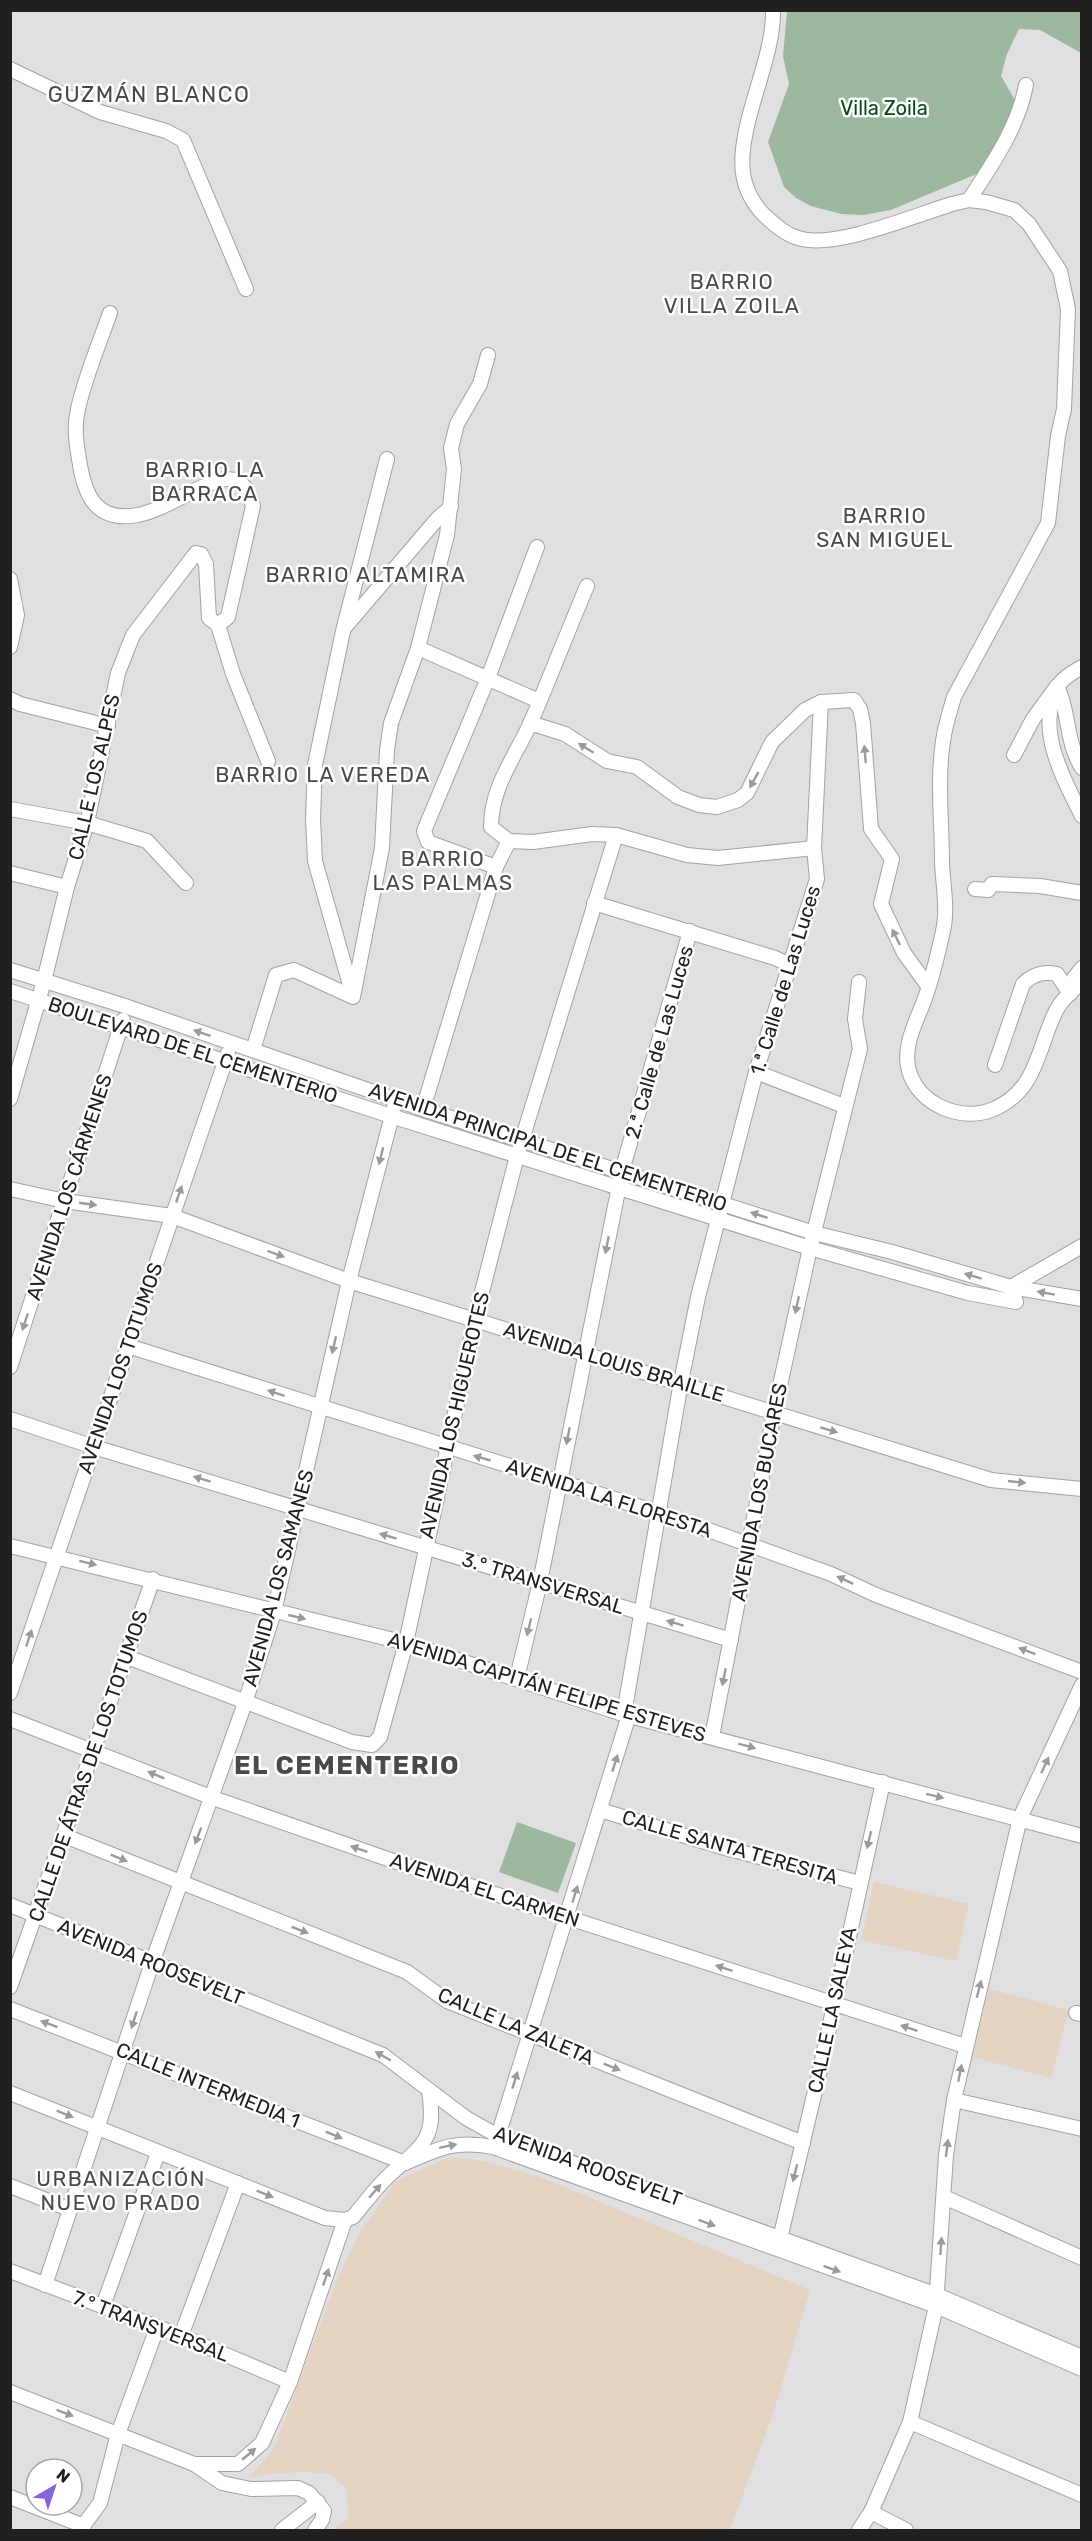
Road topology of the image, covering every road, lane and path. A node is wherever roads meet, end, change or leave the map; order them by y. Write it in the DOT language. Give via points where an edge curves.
graph roads {
  1 [pos="773,10"];
  2 [pos="10,69"];
  3 [pos="1026,85"];
  4 [pos="969,200"];
  5 [pos="246,289"];
  6 [pos="110,313"];
  7 [pos="488,355"];
  8 [pos="387,459"];
  9 [pos="451,507"];
  10 [pos="537,547"];
  11 [pos="10,579"];
  12 [pos="587,586"];
  13 [pos="218,625"];
  14 [pos="342,631"];
  15 [pos="10,647"];
  16 [pos="418,648"];
  17 [pos="1082,667"];
  18 [pos="488,678"];
  19 [pos="1057,686"];
  20 [pos="10,699"];
  21 [pos="539,701"];
  22 [pos="821,702"];
  23 [pos="530,723"];
  24 [pos="108,726"];
  25 [pos="1014,755"];
  26 [pos="268,760"];
  27 [pos="1082,768"];
  28 [pos="10,809"];
  29 [pos="1082,816"];
  30 [pos="87,823"];
  31 [pos="616,835"];
  32 [pos="508,841"];
  33 [pos="814,848"];
  34 [pos="496,867"];
  35 [pos="10,873"];
  36 [pos="186,883"];
  37 [pos="67,887"];
  38 [pos="975,889"];
  39 [pos="1082,893"];
  40 [pos="594,903"];
  41 [pos="690,932"];
  42 [pos="790,966"];
  43 [pos="1082,968"];
  44 [pos="10,970"];
  45 [pos="44,981"];
  46 [pos="859,982"];
  47 [pos="1082,982"];
  48 [pos="928,986"];
  49 [pos="10,991"];
  50 [pos="1076,993"];
  51 [pos="353,997"];
  52 [pos="39,1000"];
  53 [pos="128,1007"];
  54 [pos="120,1027"];
  55 [pos="231,1043"];
  56 [pos="253,1050"];
  57 [pos="226,1060"];
  58 [pos="995,1065"];
  59 [pos="756,1072"];
  60 [pos="10,1099"];
  61 [pos="396,1100"];
  62 [pos="844,1107"];
  63 [pos="423,1109"];
  64 [pos="391,1116"];
  65 [pos="522,1138"];
  66 [pos="517,1156"];
  67 [pos="622,1171"];
  68 [pos="618,1187"];
  69 [pos="10,1189"];
  70 [pos="65,1201"];
  71 [pos="723,1203"];
  72 [pos="172,1216"];
  73 [pos="719,1218"];
  74 [pos="814,1233"];
  75 [pos="1082,1246"];
  76 [pos="810,1248"];
  77 [pos="349,1281"];
  78 [pos="1011,1287"];
  79 [pos="1082,1299"];
  80 [pos="475,1319"];
  81 [pos="128,1346"];
  82 [pos="585,1354"];
  83 [pos="10,1367"];
  84 [pos="681,1382"];
  85 [pos="320,1407"];
  86 [pos="774,1413"];
  87 [pos="10,1419"];
  88 [pos="94,1447"];
  89 [pos="447,1448"];
  90 [pos="559,1480"];
  91 [pos="1082,1489"];
  92 [pos="299,1508"];
  93 [pos="659,1513"];
  94 [pos="748,1544"];
  95 [pos="10,1546"];
  96 [pos="424,1547"];
  97 [pos="56,1555"];
  98 [pos="153,1579"];
  99 [pos="540,1582"];
  100 [pos="274,1612"];
  101 [pos="642,1612"];
  102 [pos="731,1640"];
  103 [pos="406,1643"];
  104 [pos="127,1657"];
  105 [pos="1082,1672"];
  106 [pos="517,1677"];
  107 [pos="1082,1685"];
  108 [pos="10,1693"];
  109 [pos="246,1703"];
  110 [pos="626,1715"];
  111 [pos="10,1719"];
  112 [pos="712,1737"];
  113 [pos="94,1750"];
  114 [pos="883,1782"];
  115 [pos="213,1798"];
  116 [pos="600,1810"];
  117 [pos="1020,1818"];
  118 [pos="65,1836"];
  119 [pos="1082,1836"];
  120 [pos="860,1883"];
  121 [pos="180,1884"];
  122 [pos="10,1905"];
  123 [pos="35,1915"];
  124 [pos="568,1917"];
  125 [pos="152,1963"];
  126 [pos="10,1987"];
  127 [pos="834,2003"];
  128 [pos="10,2009"];
  129 [pos="529,2034"];
  130 [pos="965,2046"];
  131 [pos="124,2052"];
  132 [pos="429,2091"];
  133 [pos="10,2093"];
  134 [pos="954,2100"];
  135 [pos="97,2127"];
  136 [pos="1082,2129"];
  137 [pos="498,2136"];
  138 [pos="803,2143"];
  139 [pos="158,2153"];
  140 [pos="405,2163"];
  141 [pos="238,2183"];
  142 [pos="10,2186"];
  143 [pos="944,2197"];
  144 [pos="69,2209"];
  145 [pos="345,2220"];
  146 [pos="779,2242"];
  147 [pos="1082,2258"];
  148 [pos="10,2271"];
  149 [pos="45,2285"];
  150 [pos="937,2301"];
  151 [pos="103,2306"];
  152 [pos="157,2328"];
  153 [pos="181,2336"];
  154 [pos="1082,2357"];
  155 [pos="1082,2369"];
  156 [pos="290,2382"];
  157 [pos="10,2392"];
  158 [pos="910,2422"];
  159 [pos="118,2434"];
  160 [pos="194,2464"];
  161 [pos="1082,2495"];
  162 [pos="10,2497"];
  163 [pos="318,2502"];
  164 [pos="872,2512"];
  165 [pos="82,2528"];
  166 [pos="282,2530"];
  167 [pos="315,2530"];
  168 [pos="859,2530"];
  169 [pos="906,2530"];
  1 -- 4 [label="street" via="741,161 745,189 778,228 800,239 818,242"];
  2 -- 5 [label="street" via="100,112 166,131 183,140"];
  3 -- 4 [label="street" via="1008,137"];
  4 -- 48 [label="street" via="1014,210 1029,224 1060,271 1068,309 1064,409 1048,523 954,697 943,741 944,928"];
  6 -- 13 [label="street" via="78,407 76,441 82,484 89,500 120,516 148,513 225,479 239,481 248,490 254,506 242,546 239,577 228,617"];
  7 -- 9 [label="street" via="480,384 457,424 451,448"];
  8 -- 14 [label="street"];
  9 -- 14 [label="street"];
  9 -- 16 [label="street"];
  10 -- 18 [label="street"];
  11 -- 15 [label="street" via="17,615"];
  12 -- 21 [label="street"];
  13 -- 24 [label="street, CALLE LOS ALPES" via="209,618 206,564 196,552 133,635 118,673"];
  13 -- 26 [label="street"];
  14 -- 51 [label="street" via="315,765 313,818 315,861"];
  16 -- 18 [label="street"];
  16 -- 51 [label="street" via="392,723 382,848"];
  17 -- 19 [label="street"];
  18 -- 21 [label="street"];
  18 -- 34 [label="street" via="424,831 428,842"];
  19 -- 25 [label="street"];
  19 -- 27 [label="street" via="1068,736"];
  19 -- 29 [label="street" via="1050,710 1052,743 1061,774"];
  20 -- 24 [label="street"];
  21 -- 23 [label="street"];
  22 -- 23 [label="street, one-way" via="787,725 772,742 747,793 717,807 678,797 637,767 607,761 565,734"];
  22 -- 33 [label="street, 1.ª Calle de Las Luces"];
  48 -- 22 [label="street, one-way" via="904,953 881,904 892,859 871,829 860,709 854,700"];
  23 -- 32 [label="street" via="491,809 491,827"];
  24 -- 30 [label="street, CALLE LOS ALPES"];
  28 -- 30 [label="street"];
  30 -- 36 [label="street" via="147,841"];
  30 -- 37 [label="street, CALLE LOS ALPES"];
  31 -- 32 [label="street"];
  31 -- 33 [label="street" via="687,855 718,858"];
  31 -- 40 [label="street, AVENIDA LOS HIGUEROTES"];
  32 -- 34 [label="street"];
  33 -- 42 [label="street, 1.ª Calle de Las Luces" via="817,879"];
  34 -- 63 [label="street"];
  35 -- 37 [label="street"];
  37 -- 45 [label="street, CALLE LOS ALPES"];
  38 -- 39 [label="street" via="988,890 992,884 1040,885"];
  40 -- 41 [label="street"];
  40 -- 65 [label="street, AVENIDA LOS HIGUEROTES"];
  41 -- 42 [label="street"];
  41 -- 67 [label="street, 2.ª Calle de Las Luces"];
  42 -- 59 [label="street, 1.ª Calle de Las Luces"];
  43 -- 50 [label="street" via="1074,978"];
  44 -- 45 [label="street, AVENIDA PRINCIPAL DE EL CEMENTERIO"];
  45 -- 52 [label="street, CALLE LOS ALPES"];
  45 -- 53 [label="street, AVENIDA PRINCIPAL DE EL CEMENTERIO"];
  46 -- 62 [label="street, AVENIDA LOS BUCARES" via="855,1019 860,1049"];
  47 -- 50 [label="street"];
  48 -- 50 [label="street" via="911,1033 909,1071 914,1083 932,1101 963,1115 997,1108 1021,1088 1042,1052 1054,1013"];
  49 -- 52 [label="street, BOULEVARD DE EL CEMENTERIO"];
  50 -- 58 [label="street" via="1057,974 1046,972 1023,984"];
  51 -- 56 [label="street" via="294,970 276,975"];
  52 -- 54 [label="street, BOULEVARD DE EL CEMENTERIO"];
  52 -- 60 [label="street, CALLE LOS ALPES"];
  53 -- 54 [label="street, AVENIDA LOS CÁRMENES"];
  55 -- 53 [label="street, AVENIDA PRINCIPAL DE EL CEMENTERIO, one-way"];
  54 -- 57 [label="street, BOULEVARD DE EL CEMENTERIO"];
  54 -- 70 [label="street, AVENIDA LOS CÁRMENES"];
  55 -- 56 [label="street, AVENIDA PRINCIPAL DE EL CEMENTERIO"];
  55 -- 57 [label="street, AVENIDA LOS TOTUMOS"];
  56 -- 61 [label="street, AVENIDA PRINCIPAL DE EL CEMENTERIO"];
  57 -- 64 [label="street, BOULEVARD DE EL CEMENTERIO"];
  72 -- 57 [label="street, AVENIDA LOS TOTUMOS, one-way"];
  59 -- 62 [label="street"];
  59 -- 71 [label="street, 1.ª Calle de Las Luces"];
  61 -- 63 [label="street, AVENIDA PRINCIPAL DE EL CEMENTERIO"];
  61 -- 64 [label="street, AVENIDA LOS SAMANES"];
  62 -- 74 [label="street, AVENIDA LOS BUCARES"];
  63 -- 65 [label="street, AVENIDA PRINCIPAL DE EL CEMENTERIO"];
  64 -- 66 [label="street, BOULEVARD DE EL CEMENTERIO"];
  64 -- 77 [label="street, AVENIDA LOS SAMANES, one-way"];
  65 -- 66 [label="street, AVENIDA LOS HIGUEROTES"];
  65 -- 67 [label="street, AVENIDA PRINCIPAL DE EL CEMENTERIO"];
  66 -- 68 [label="street, BOULEVARD DE EL CEMENTERIO"];
  66 -- 80 [label="street, AVENIDA LOS HIGUEROTES"];
  67 -- 68 [label="street, 2.ª Calle de Las Luces"];
  67 -- 71 [label="street, AVENIDA PRINCIPAL DE EL CEMENTERIO"];
  68 -- 73 [label="street, BOULEVARD DE EL CEMENTERIO"];
  68 -- 82 [label="street, 2.ª Calle de Las Luces, one-way"];
  69 -- 70 [label="street, AVENIDA LOUIS BRAILLE"];
  70 -- 72 [label="street, AVENIDA LOUIS BRAILLE, one-way"];
  70 -- 83 [label="street, AVENIDA LOS CÁRMENES, one-way"];
  71 -- 73 [label="street, 1.ª Calle de Las Luces"];
  74 -- 71 [label="street, AVENIDA PRINCIPAL DE EL CEMENTERIO, one-way"];
  72 -- 77 [label="street, AVENIDA LOUIS BRAILLE, one-way"];
  72 -- 81 [label="street, AVENIDA LOS TOTUMOS"];
  73 -- 76 [label="street, BOULEVARD DE EL CEMENTERIO"];
  73 -- 84 [label="street, 1.ª Calle de Las Luces"];
  74 -- 76 [label="street, AVENIDA LOS BUCARES"];
  78 -- 74 [label="street, AVENIDA PRINCIPAL DE EL CEMENTERIO, one-way"];
  75 -- 78 [label="street"];
  76 -- 78 [label="street, BOULEVARD DE EL CEMENTERIO" via="968,1293 1016,1302"];
  76 -- 86 [label="street, AVENIDA LOS BUCARES, one-way"];
  77 -- 80 [label="street, AVENIDA LOUIS BRAILLE"];
  77 -- 85 [label="street, AVENIDA LOS SAMANES, one-way"];
  79 -- 78 [label="street, AVENIDA PRINCIPAL DE EL CEMENTERIO, one-way"];
  80 -- 82 [label="street, AVENIDA LOUIS BRAILLE"];
  80 -- 89 [label="street, AVENIDA LOS HIGUEROTES"];
  85 -- 81 [label="street, AVENIDA LA FLORESTA, one-way"];
  81 -- 88 [label="street, AVENIDA LOS TOTUMOS"];
  82 -- 84 [label="street, AVENIDA LOUIS BRAILLE"];
  82 -- 90 [label="street, 2.ª Calle de Las Luces, one-way"];
  84 -- 86 [label="street, AVENIDA LOUIS BRAILLE"];
  84 -- 93 [label="street, 1.ª Calle de Las Luces"];
  85 -- 89 [label="street, AVENIDA LA FLORESTA"];
  85 -- 92 [label="street, AVENIDA LOS SAMANES"];
  86 -- 91 [label="street, AVENIDA LOUIS BRAILLE, one-way" via="992,1480"];
  86 -- 94 [label="street, AVENIDA LOS BUCARES"];
  87 -- 88 [label="street, 3.° TRANSVERSAL"];
  92 -- 88 [label="street, 3.° TRANSVERSAL, one-way"];
  88 -- 97 [label="street, AVENIDA LOS TOTUMOS"];
  90 -- 89 [label="street, AVENIDA LA FLORESTA, one-way"];
  89 -- 96 [label="street, AVENIDA LOS HIGUEROTES"];
  90 -- 93 [label="street, AVENIDA LA FLORESTA"];
  90 -- 99 [label="street, 2.ª Calle de Las Luces"];
  96 -- 92 [label="street, 3.° TRANSVERSAL, one-way"];
  92 -- 100 [label="street, AVENIDA LOS SAMANES"];
  93 -- 94 [label="street, AVENIDA LA FLORESTA"];
  93 -- 101 [label="street, 1.ª Calle de Las Luces"];
  94 -- 102 [label="street, AVENIDA LOS BUCARES"];
  105 -- 94 [label="street, AVENIDA LA FLORESTA, one-way"];
  95 -- 97 [label="street, AVENIDA CAPITÁN FELIPE ESTEVES"];
  96 -- 99 [label="street, 3.° TRANSVERSAL"];
  96 -- 103 [label="street, AVENIDA LOS HIGUEROTES"];
  97 -- 98 [label="street, AVENIDA CAPITÁN FELIPE ESTEVES, one-way"];
  108 -- 97 [label="street, AVENIDA LOS TOTUMOS, one-way"];
  98 -- 100 [label="street, AVENIDA CAPITÁN FELIPE ESTEVES"];
  98 -- 104 [label="street, CALLE DE ÁTRAS DE LOS TOTUMOS"];
  99 -- 101 [label="street, 3.° TRANSVERSAL"];
  99 -- 106 [label="street, 2.ª Calle de Las Luces, one-way"];
  100 -- 103 [label="street, AVENIDA CAPITÁN FELIPE ESTEVES, one-way"];
  100 -- 109 [label="street, AVENIDA LOS SAMANES"];
  102 -- 101 [label="street, 3.° TRANSVERSAL, one-way"];
  101 -- 110 [label="street, 1.ª Calle de Las Luces"];
  102 -- 112 [label="street, AVENIDA LOS BUCARES, one-way"];
  103 -- 106 [label="street, AVENIDA CAPITÁN FELIPE ESTEVES"];
  103 -- 109 [label="street, AVENIDA LOS HIGUEROTES" via="385,1724 372,1745 338,1737"];
  104 -- 109 [label="street, AVENIDA LOS HIGUEROTES"];
  104 -- 113 [label="street, CALLE DE ÁTRAS DE LOS TOTUMOS"];
  106 -- 110 [label="street, AVENIDA CAPITÁN FELIPE ESTEVES"];
  117 -- 107 [label="street, one-way"];
  109 -- 115 [label="street, AVENIDA LOS SAMANES"];
  110 -- 112 [label="street, AVENIDA CAPITÁN FELIPE ESTEVES"];
  116 -- 110 [label="street, 1.ª Calle de Las Luces, one-way"];
  111 -- 113 [label="street, AVENIDA EL CARMEN"];
  112 -- 114 [label="street, AVENIDA CAPITÁN FELIPE ESTEVES, one-way"];
  115 -- 113 [label="street, AVENIDA EL CARMEN, one-way"];
  113 -- 118 [label="street, CALLE DE ÁTRAS DE LOS TOTUMOS"];
  114 -- 117 [label="street, AVENIDA CAPITÁN FELIPE ESTEVES, one-way"];
  114 -- 120 [label="street, CALLE LA SALEYA, one-way"];
  115 -- 121 [label="street, AVENIDA LOS SAMANES, one-way"];
  124 -- 115 [label="street, AVENIDA EL CARMEN, one-way" via="405,1866"];
  116 -- 120 [label="street, CALLE SANTA TERESITA"];
  124 -- 116 [label="street, 1.ª Calle de Las Luces, one-way"];
  117 -- 119 [label="street, AVENIDA CAPITÁN FELIPE ESTEVES"];
  130 -- 117 [label="street, one-way"];
  118 -- 121 [label="street, CALLE LA ZALETA, one-way"];
  118 -- 123 [label="street, CALLE DE ÁTRAS DE LOS TOTUMOS"];
  120 -- 127 [label="street, CALLE LA SALEYA"];
  121 -- 125 [label="street, AVENIDA LOS SAMANES"];
  121 -- 129 [label="street, CALLE LA ZALETA, one-way" via="407,1972 447,2001"];
  122 -- 123 [label="street, AVENIDA ROOSEVELT"];
  123 -- 125 [label="street, AVENIDA ROOSEVELT"];
  123 -- 126 [label="street, CALLE DE ÁTRAS DE LOS TOTUMOS"];
  127 -- 124 [label="street, AVENIDA EL CARMEN, one-way"];
  124 -- 129 [label="street, 1.ª Calle de Las Luces"];
  125 -- 131 [label="street, AVENIDA LOS SAMANES, one-way"];
  132 -- 125 [label="street, AVENIDA ROOSEVELT, one-way" via="383,2055"];
  130 -- 127 [label="street, AVENIDA EL CARMEN, one-way"];
  127 -- 138 [label="street, CALLE LA SALEYA"];
  131 -- 128 [label="street, CALLE INTERMEDIA 1, one-way"];
  137 -- 129 [label="street, 1.ª Calle de Las Luces, one-way"];
  129 -- 138 [label="street, CALLE LA ZALETA, one-way"];
  134 -- 130 [label="street, one-way"];
  131 -- 135 [label="street, AVENIDA LOS SAMANES"];
  131 -- 140 [label="street, CALLE INTERMEDIA 1, one-way"];
  132 -- 137 [label="street, AVENIDA ROOSEVELT"];
  132 -- 140 [label="street" via="431,2127 415,2155"];
  133 -- 135 [label="street, one-way"];
  134 -- 136 [label="street"];
  143 -- 134 [label="street, one-way"];
  135 -- 139 [label="street"];
  135 -- 144 [label="street, AVENIDA LOS SAMANES"];
  137 -- 146 [label="street, AVENIDA ROOSEVELT"];
  138 -- 146 [label="street, CALLE LA SALEYA, one-way"];
  139 -- 141 [label="street"];
  139 -- 151 [label="street"];
  145 -- 140 [label="street, one-way"];
  140 -- 146 [label="street, AVENIDA ROOSEVELT, one-way" via="433,2149 461,2143 493,2147"];
  141 -- 145 [label="street, one-way" via="325,2218"];
  141 -- 153 [label="street"];
  142 -- 144 [label="street"];
  143 -- 147 [label="street"];
  150 -- 143 [label="street, one-way"];
  144 -- 149 [label="street, AVENIDA LOS SAMANES"];
  156 -- 145 [label="street, one-way"];
  146 -- 150 [label="street, AVENIDA ROOSEVELT"];
  148 -- 149 [label="street, 7.° TRANSVERSAL"];
  149 -- 151 [label="street, 7.° TRANSVERSAL"];
  150 -- 154 [label="street, AVENIDA ROOSEVELT"];
  150 -- 155 [label="street, AVENIDA ROOSEVELT"];
  150 -- 158 [label="street"];
  151 -- 152 [label="street, 7.° TRANSVERSAL"];
  152 -- 153 [label="street, 7.° TRANSVERSAL"];
  152 -- 159 [label="street"];
  153 -- 156 [label="street, 7.° TRANSVERSAL"];
  160 -- 156 [label="street, one-way" via="238,2464 262,2443"];
  157 -- 159 [label="street, one-way"];
  158 -- 161 [label="street"];
  158 -- 164 [label="street"];
  159 -- 160 [label="street"];
  159 -- 165 [label="street" via="100,2503"];
  160 -- 163 [label="street" via="222,2483 251,2489 298,2488"];
  162 -- 165 [label="street"];
  163 -- 166 [label="street"];
  163 -- 167 [label="street" via="324,2511"];
  164 -- 168 [label="street"];
  164 -- 169 [label="street"];
}
